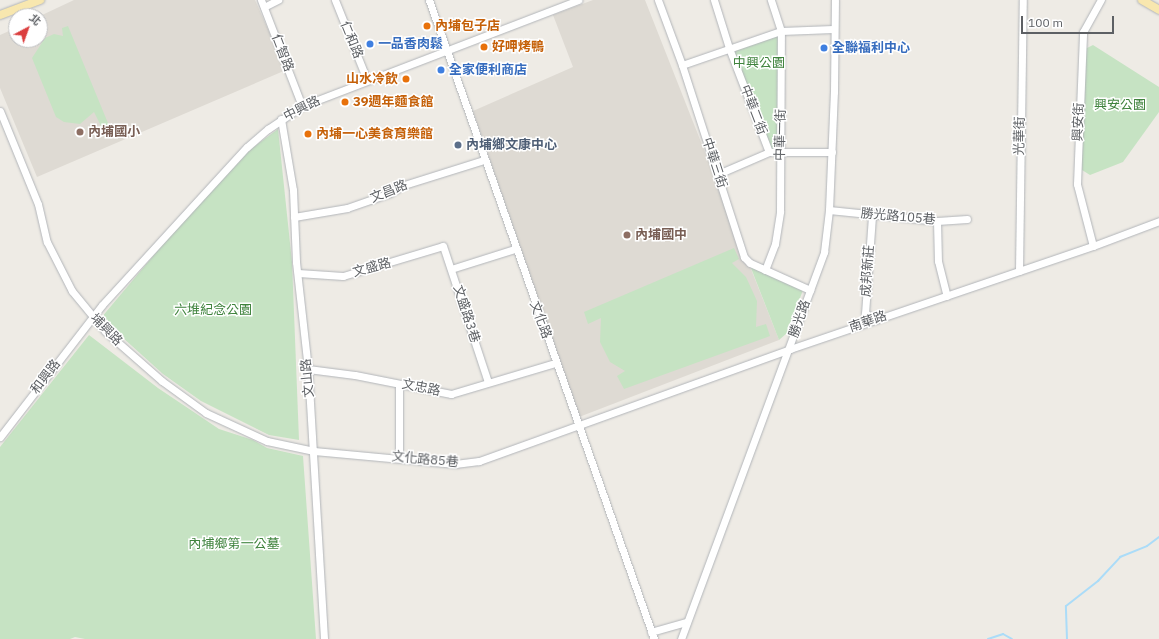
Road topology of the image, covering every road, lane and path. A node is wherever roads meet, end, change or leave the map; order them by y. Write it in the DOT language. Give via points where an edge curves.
graph roads {
  1 [pos="40,0"];
  2 [pos="278,0"];
  3 [pos="335,0"];
  4 [pos="429,0"];
  5 [pos="658,0"];
  6 [pos="714,0"];
  7 [pos="771,0"];
  8 [pos="835,0"];
  9 [pos="1024,0"];
  10 [pos="1100,0"];
  11 [pos="1142,0"];
  12 [pos="573,1"];
  13 [pos="262,3"];
  14 [pos="1159,10"];
  15 [pos="0,15"];
  16 [pos="833,29"];
  17 [pos="781,31"];
  18 [pos="729,48"];
  19 [pos="447,50"];
  20 [pos="682,65"];
  21 [pos="367,80"];
  22 [pos="302,106"];
  23 [pos="0,111"];
  24 [pos="281,119"];
  25 [pos="781,151"];
  26 [pos="770,152"];
  27 [pos="832,152"];
  28 [pos="484,160"];
  29 [pos="718,174"];
  30 [pos="829,210"];
  31 [pos="872,216"];
  32 [pos="294,217"];
  33 [pos="967,219"];
  34 [pos="937,221"];
  35 [pos="1159,221"];
  36 [pos="443,246"];
  37 [pos="1093,246"];
  38 [pos="514,249"];
  39 [pos="451,269"];
  40 [pos="765,270"];
  41 [pos="1019,271"];
  42 [pos="298,273"];
  43 [pos="810,290"];
  44 [pos="947,296"];
  45 [pos="92,318"];
  46 [pos="876,320"];
  47 [pos="790,349"];
  48 [pos="555,363"];
  49 [pos="308,369"];
  50 [pos="488,382"];
  51 [pos="399,384"];
  52 [pos="578,425"];
  53 [pos="0,437"];
  54 [pos="314,451"];
  55 [pos="399,457"];
  56 [pos="687,622"];
  57 [pos="652,636"];
  58 [pos="324,639"];
  59 [pos="681,639"];
  1 -- 15 [label="main road"];
  2 -- 13 [label="street"];
  3 -- 21 [label="street, 仁和路"];
  4 -- 19 [label="street, 文化路"];
  5 -- 20 [label="street, 中華三街"];
  6 -- 18 [label="street, 中華二街"];
  7 -- 17 [label="street, 中華一街"];
  8 -- 16 [label="street, 勝光路"];
  9 -- 41 [label="street, 光華街"];
  10 -- 37 [label="street, 興安街" via="1083,32 1077,184"];
  11 -- 14 [label="main road"];
  12 -- 19 [label="street, 中興路"];
  13 -- 22 [label="street, 仁智路"];
  16 -- 17 [label="street"];
  16 -- 27 [label="street, 勝光路"];
  17 -- 18 [label="street"];
  17 -- 25 [label="street, 中華一街"];
  18 -- 20 [label="street"];
  18 -- 26 [label="street, 中華二街"];
  19 -- 21 [label="street, 中興路"];
  19 -- 28 [label="street, 文化路"];
  20 -- 29 [label="street, 中華三街"];
  21 -- 22 [label="street, 中興路"];
  22 -- 24 [label="street, 中興路"];
  23 -- 45 [label="street, 埔興路" via="38,204 47,242 72,291"];
  24 -- 32 [label="street, 文山路"];
  24 -- 45 [label="street, 中興路" via="247,147"];
  25 -- 26 [label="street"];
  25 -- 27 [label="street"];
  25 -- 40 [label="street, 中華一街" via="780,211 775,244"];
  26 -- 29 [label="street"];
  27 -- 30 [label="street, 勝光路"];
  28 -- 32 [label="street, 文昌路" via="404,185 390,193 347,208"];
  28 -- 38 [label="street, 文化路"];
  29 -- 40 [label="street, 中華三街" via="744,257"];
  30 -- 31 [label="street, 勝光路105巷"];
  30 -- 43 [label="street, 勝光路" via="824,252"];
  31 -- 34 [label="street, 勝光路105巷"];
  31 -- 46 [label="street, 成邦新莊" via="866,313"];
  32 -- 42 [label="street, 文山路"];
  33 -- 34 [label="street, 勝光路105巷"];
  34 -- 44 [label="street" via="938,261"];
  35 -- 37 [label="street, 南華路"];
  36 -- 39 [label="street, 文盛路3巷"];
  36 -- 42 [label="street, 文盛路" via="343,276"];
  37 -- 41 [label="street, 南華路"];
  38 -- 39 [label="street"];
  38 -- 48 [label="street, 文化路"];
  39 -- 50 [label="street, 文盛路3巷"];
  40 -- 43 [label="street, 中華三街"];
  41 -- 44 [label="street, 南華路"];
  42 -- 49 [label="street, 文山路"];
  43 -- 47 [label="street, 勝光路"];
  44 -- 46 [label="street, 南華路"];
  45 -- 53 [label="street, 和興路"];
  45 -- 54 [label="street, 埔興路" via="162,381 206,413 267,441"];
  46 -- 47 [label="street, 南華路"];
  47 -- 52 [label="street, 南華路"];
  47 -- 56 [label="street, 勝光路"];
  48 -- 50 [label="street, 文忠路"];
  48 -- 52 [label="street, 文化路"];
  49 -- 51 [label="street, 文忠路"];
  49 -- 54 [label="street, 文山路"];
  50 -- 51 [label="street, 文忠路" via="451,394"];
  51 -- 55 [label="street"];
  52 -- 55 [label="street, 文化路85巷" via="469,464"];
  52 -- 57 [label="street, 文化路"];
  54 -- 55 [label="street, 文化路85巷"];
  54 -- 58 [label="street, 文山路"];
  56 -- 57 [label="street"];
  56 -- 59 [label="street, 勝光路"];
}
